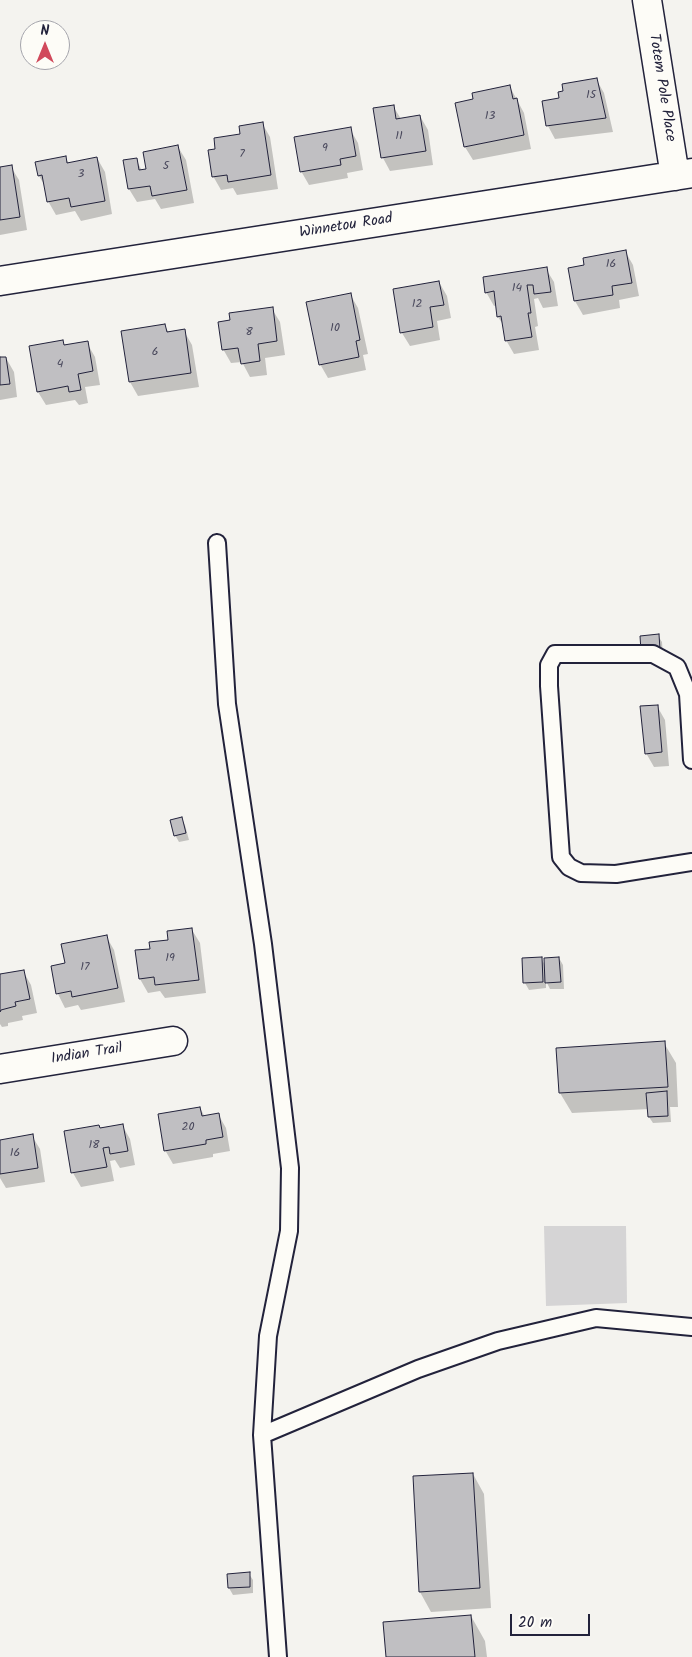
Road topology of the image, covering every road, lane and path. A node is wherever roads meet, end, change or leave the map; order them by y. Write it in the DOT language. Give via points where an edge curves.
graph roads {
  1 [pos="646,0"];
  2 [pos="683,175"];
  3 [pos="0,281"];
  4 [pos="217,542"];
  5 [pos="692,760"];
  6 [pos="692,862"];
  7 [pos="173,1041"];
  8 [pos="0,1069"];
  9 [pos="692,1327"];
  10 [pos="262,1435"];
  11 [pos="278,1657"];
  1 -- 2 [label="street, Totem Pole Place"];
  2 -- 3 [label="street, Winnetou Road"];
  4 -- 10 [label="lane" via="227,704 263,944 290,1168 289,1231 268,1336"];
  5 -- 6 [label="lane" via="688,694 677,667 652,654 555,654 549,665 549,686 562,857 569,867 581,873 598,874"];
  7 -- 8 [label="street, Indian Trail"];
  9 -- 10 [label="lane" via="596,1318 498,1341 418,1369"];
  10 -- 11 [label="lane"];
}
